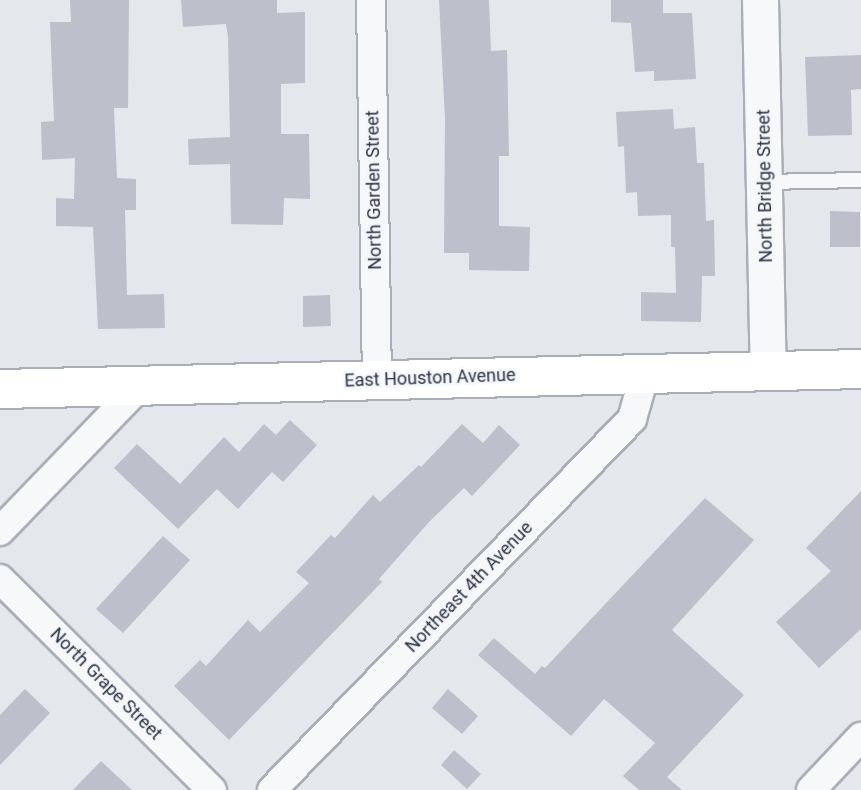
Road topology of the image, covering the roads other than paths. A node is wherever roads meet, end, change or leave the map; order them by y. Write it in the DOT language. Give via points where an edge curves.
graph roads {
  1 [pos="371,0"];
  2 [pos="760,0"];
  3 [pos="861,180"];
  4 [pos="765,182"];
  5 [pos="861,369"];
  6 [pos="768,372"];
  7 [pos="645,373"];
  8 [pos="377,380"];
  9 [pos="139,387"];
  10 [pos="0,389"];
  11 [pos="0,531"];
  12 [pos="0,579"];
  13 [pos="861,737"];
  14 [pos="212,790"];
  15 [pos="272,790"];
  16 [pos="811,790"];
  1 -- 8 [label="street, North Garden Street"];
  2 -- 4 [label="street, North Bridge Street"];
  3 -- 4 [label="lane"];
  4 -- 6 [label="street, North Bridge Street"];
  5 -- 6 [label="main road, East Houston Avenue"];
  6 -- 7 [label="main road, East Houston Avenue"];
  7 -- 8 [label="main road, East Houston Avenue"];
  7 -- 15 [label="street, Northeast 4th Avenue" via="632,419"];
  8 -- 9 [label="main road, East Houston Avenue"];
  9 -- 10 [label="main road, East Houston Avenue"];
  9 -- 11 [label="street"];
  12 -- 14 [label="street, North Grape Street"];
  13 -- 16 [label="street"];
}
